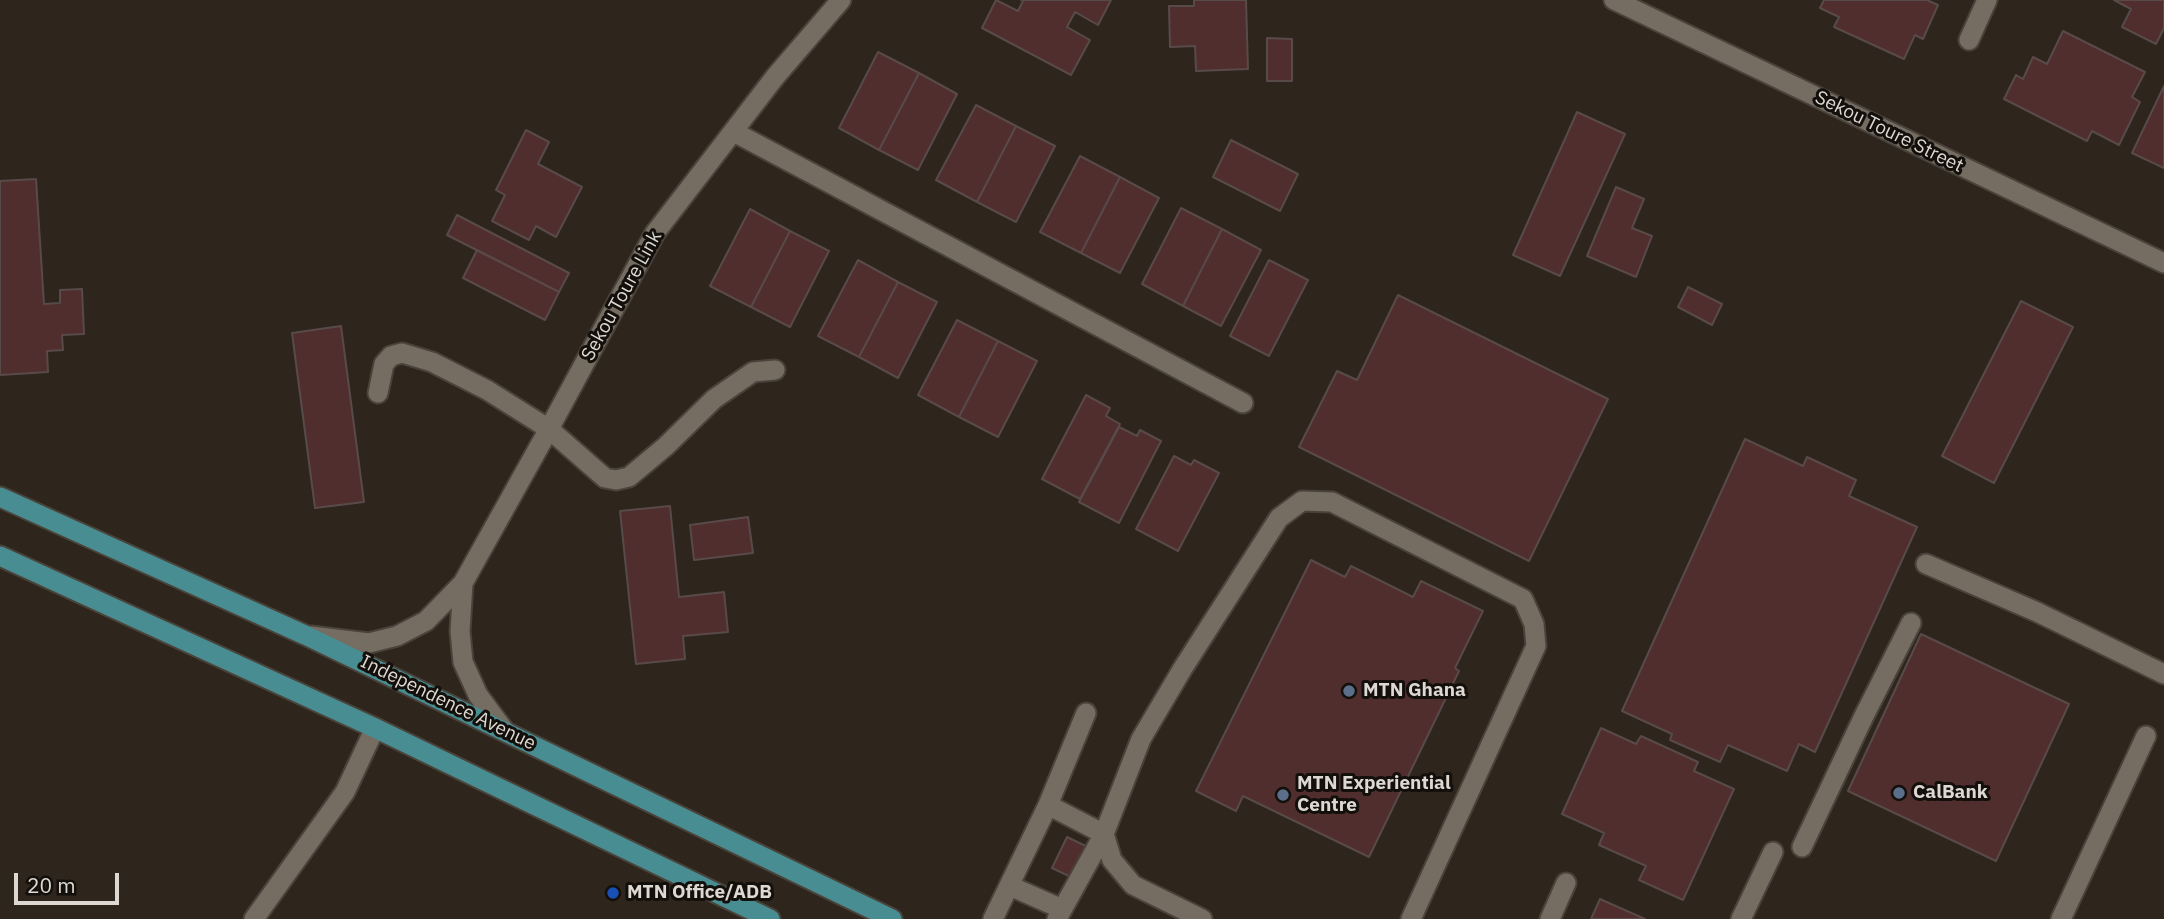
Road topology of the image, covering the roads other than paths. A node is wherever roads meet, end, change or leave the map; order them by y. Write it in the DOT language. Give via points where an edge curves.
graph roads {
  1 [pos="841,0"];
  2 [pos="1614,0"];
  3 [pos="1987,0"];
  4 [pos="1969,40"];
  5 [pos="734,132"];
  6 [pos="2164,263"];
  7 [pos="775,370"];
  8 [pos="378,393"];
  9 [pos="1243,403"];
  10 [pos="549,429"];
  11 [pos="0,497"];
  12 [pos="0,556"];
  13 [pos="1926,564"];
  14 [pos="463,583"];
  15 [pos="1911,623"];
  16 [pos="305,635"];
  17 [pos="2164,674"];
  18 [pos="1086,713"];
  19 [pos="375,729"];
  20 [pos="504,730"];
  21 [pos="2146,736"];
  22 [pos="1048,805"];
  23 [pos="1104,834"];
  24 [pos="1802,848"];
  25 [pos="1773,852"];
  26 [pos="1566,883"];
  27 [pos="1010,886"];
  28 [pos="1060,914"];
  29 [pos="254,919"];
  30 [pos="770,919"];
  31 [pos="891,919"];
  32 [pos="993,919"];
  33 [pos="1202,919"];
  34 [pos="1411,919"];
  35 [pos="1550,919"];
  36 [pos="1741,919"];
  37 [pos="2062,919"];
  1 -- 5 [label="street, Sekou Toure Link"];
  2 -- 6 [label="street, Sekou Toure Street"];
  3 -- 4 [label="street"];
  5 -- 9 [label="street"];
  5 -- 10 [label="street, Sekou Toure Link" via="655,233"];
  7 -- 10 [label="street" via="753,372 714,399 629,477 605,478"];
  8 -- 10 [label="street" via="384,364 391,356 402,354 432,362 487,390"];
  10 -- 14 [label="street, Sekou Toure Link"];
  11 -- 16 [label="main road, Independence Avenue"];
  12 -- 19 [label="main road"];
  13 -- 17 [label="street"];
  14 -- 16 [label="street, Sekou Toure Link" via="426,621 397,636 369,643"];
  14 -- 20 [label="street, Sekou Toure Link" via="463,662 478,695"];
  15 -- 24 [label="street"];
  16 -- 20 [label="main road, Independence Avenue"];
  18 -- 22 [label="street"];
  19 -- 29 [label="street" via="345,792"];
  19 -- 30 [label="main road"];
  20 -- 31 [label="main road, Independence Avenue"];
  21 -- 37 [label="street"];
  22 -- 23 [label="street"];
  22 -- 27 [label="street"];
  23 -- 28 [label="street"];
  23 -- 33 [label="street" via="1112,860 1133,886"];
  23 -- 34 [label="street" via="1141,739 1279,517 1302,501 1332,502 1523,599 1535,624 1536,646"];
  25 -- 36 [label="street"];
  26 -- 35 [label="street"];
  27 -- 28 [label="street"];
  27 -- 32 [label="street"];
}
